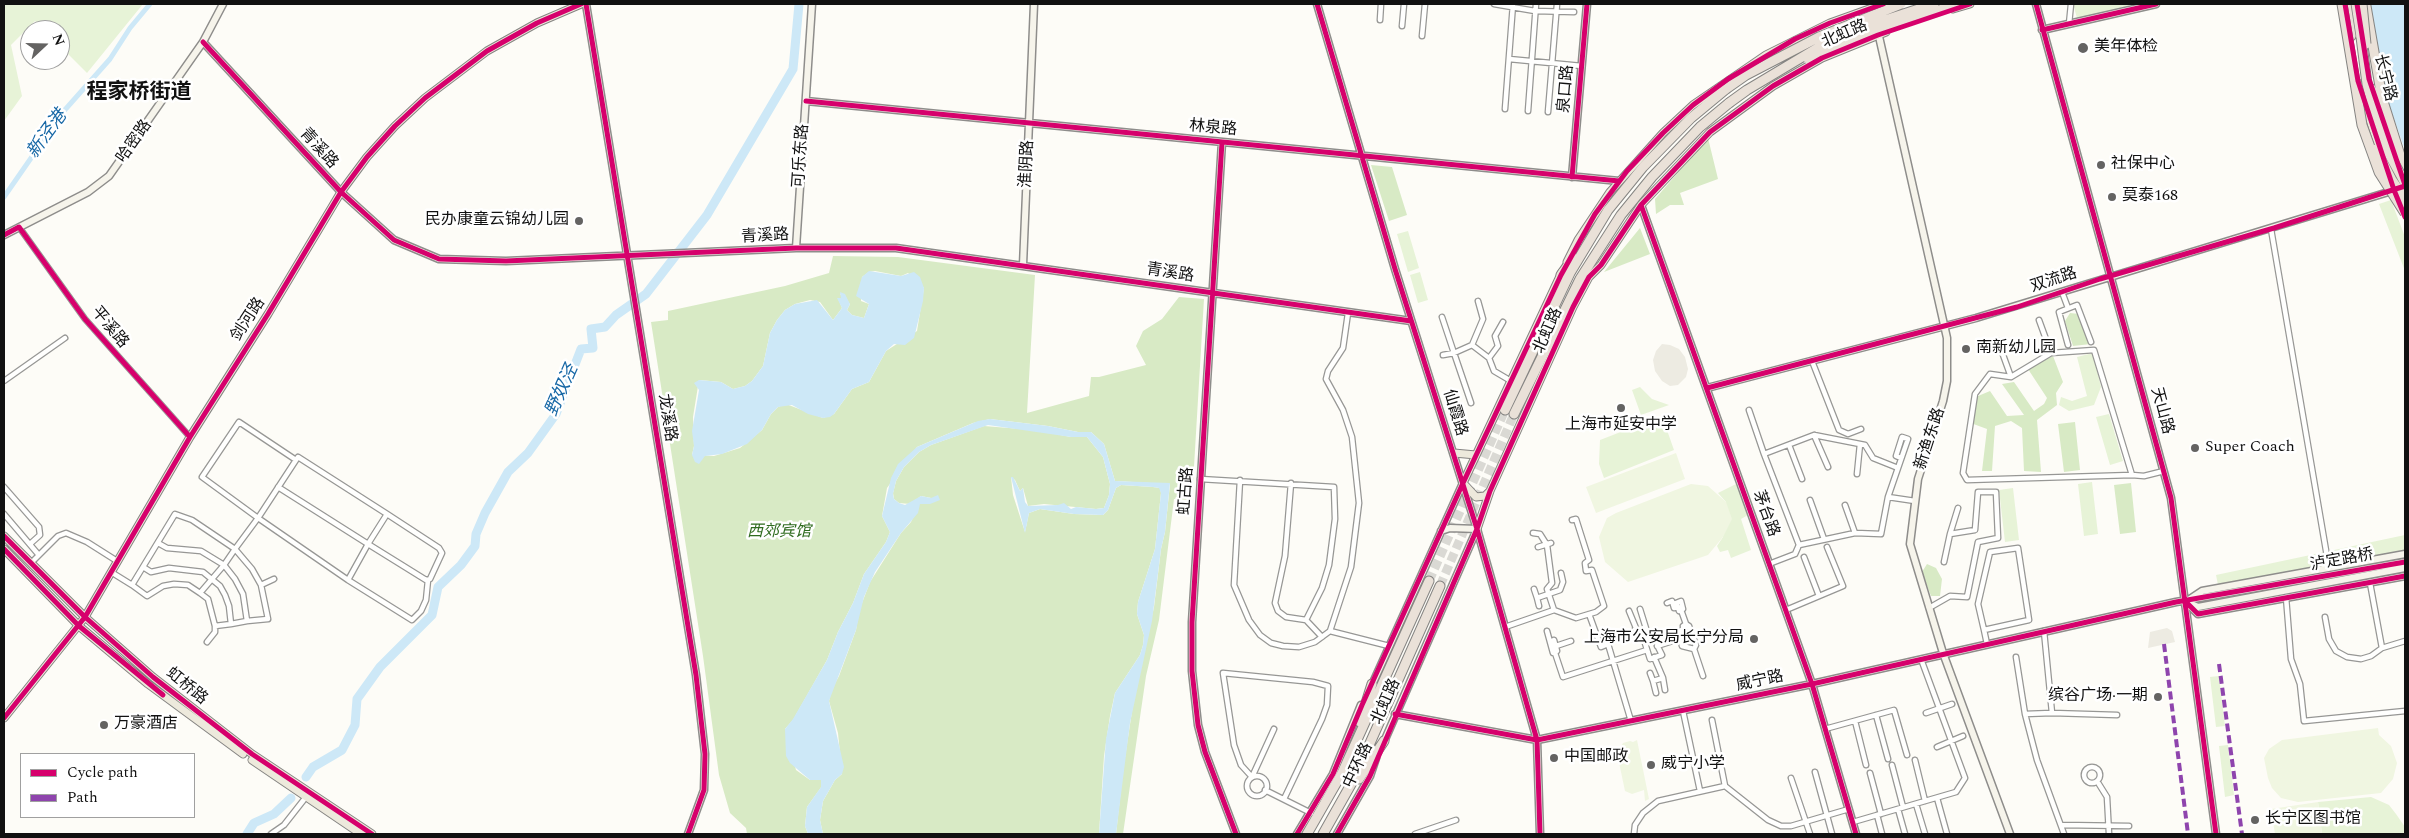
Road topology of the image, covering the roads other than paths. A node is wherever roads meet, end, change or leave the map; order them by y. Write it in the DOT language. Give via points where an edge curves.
graph roads {
  1 [pos="223,4"];
  2 [pos="581,4"];
  3 [pos="586,4"];
  4 [pos="812,4"];
  5 [pos="1034,4"];
  6 [pos="1318,4"];
  7 [pos="1381,4"];
  8 [pos="1404,4"];
  9 [pos="1425,4"];
  10 [pos="1494,4"];
  11 [pos="1536,4"];
  12 [pos="1557,4"];
  13 [pos="1587,4"];
  14 [pos="1883,4"];
  15 [pos="1901,4"];
  16 [pos="1934,4"];
  17 [pos="1958,4"];
  18 [pos="1970,4"];
  19 [pos="2036,4"];
  20 [pos="2070,4"];
  21 [pos="2156,4"];
  22 [pos="2345,4"];
  23 [pos="2361,5"];
  24 [pos="1513,6"];
  25 [pos="1872,6"];
  26 [pos="1535,10"];
  27 [pos="1556,11"];
  28 [pos="1574,12"];
  29 [pos="1380,20"];
  30 [pos="2069,24"];
  31 [pos="1402,26"];
  32 [pos="2042,30"];
  33 [pos="1878,35"];
  34 [pos="1422,36"];
  35 [pos="2348,37"];
  36 [pos="204,42"];
  37 [pos="1509,59"];
  38 [pos="1532,61"];
  39 [pos="1552,63"];
  40 [pos="1582,66"];
  41 [pos="1747,90"];
  42 [pos="806,102"];
  43 [pos="2362,103"];
  44 [pos="1505,109"];
  45 [pos="1528,111"];
  46 [pos="1548,112"];
  47 [pos="1030,124"];
  48 [pos="1222,142"];
  49 [pos="1363,156"];
  50 [pos="2405,170"];
  51 [pos="1572,177"];
  52 [pos="1619,181"];
  53 [pos="2405,185"];
  54 [pos="2394,190"];
  55 [pos="341,192"];
  56 [pos="2405,198"];
  57 [pos="1640,205"];
  58 [pos="1608,210"];
  59 [pos="2405,215"];
  60 [pos="18,227"];
  61 [pos="2271,229"];
  62 [pos="4,235"];
  63 [pos="796,248"];
  64 [pos="628,256"];
  65 [pos="1023,265"];
  66 [pos="1561,275"];
  67 [pos="2112,276"];
  68 [pos="2062,292"];
  69 [pos="1212,293"];
  70 [pos="1478,301"];
  71 [pos="2068,308"];
  72 [pos="1348,313"];
  73 [pos="1442,317"];
  74 [pos="2039,320"];
  75 [pos="1411,321"];
  76 [pos="1503,322"];
  77 [pos="1944,326"];
  78 [pos="65,338"];
  79 [pos="1998,341"];
  80 [pos="2091,342"];
  81 [pos="1472,345"];
  82 [pos="2068,345"];
  83 [pos="1454,353"];
  84 [pos="2051,353"];
  85 [pos="1443,355"];
  86 [pos="1489,358"];
  87 [pos="1812,360"];
  88 [pos="2011,377"];
  89 [pos="4,381"];
  90 [pos="1511,381"];
  91 [pos="1707,388"];
  92 [pos="1471,403"];
  93 [pos="1504,410"];
  94 [pos="1749,410"];
  95 [pos="1514,414"];
  96 [pos="1861,429"];
  97 [pos="1814,434"];
  98 [pos="190,437"];
  99 [pos="1860,444"];
  100 [pos="1788,445"];
  101 [pos="1454,453"];
  102 [pos="1764,454"];
  103 [pos="1476,455"];
  104 [pos="1901,458"];
  105 [pos="296,460"];
  106 [pos="1828,467"];
  107 [pos="1898,468"];
  108 [pos="2164,471"];
  109 [pos="1857,474"];
  110 [pos="2132,475"];
  111 [pos="1200,479"];
  112 [pos="1802,479"];
  113 [pos="1240,480"];
  114 [pos="1292,483"];
  115 [pos="1463,483"];
  116 [pos="4,487"];
  117 [pos="278,487"];
  118 [pos="1489,494"];
  119 [pos="1888,497"];
  120 [pos="1810,500"];
  121 [pos="1916,500"];
  122 [pos="1845,505"];
  123 [pos="1958,508"];
  124 [pos="4,514"];
  125 [pos="388,514"];
  126 [pos="258,518"];
  127 [pos="1572,520"];
  128 [pos="1477,529"];
  129 [pos="1975,530"];
  130 [pos="1441,531"];
  131 [pos="1533,533"];
  132 [pos="1855,533"];
  133 [pos="1950,534"];
  134 [pos="4,536"];
  135 [pos="1824,539"];
  136 [pos="1978,542"];
  137 [pos="158,543"];
  138 [pos="1549,543"];
  139 [pos="30,544"];
  140 [pos="368,544"];
  141 [pos="1799,545"];
  142 [pos="1538,547"];
  143 [pos="1828,547"];
  144 [pos="4,549"];
  145 [pos="235,549"];
  146 [pos="38,554"];
  147 [pos="2405,554"];
  148 [pos="1804,557"];
  149 [pos="117,561"];
  150 [pos="1944,562"];
  151 [pos="2405,562"];
  152 [pos="31,563"];
  153 [pos="1770,564"];
  154 [pos="224,565"];
  155 [pos="143,567"];
  156 [pos="2329,568"];
  157 [pos="2405,568"];
  158 [pos="111,572"];
  159 [pos="1561,573"];
  160 [pos="2405,576"];
  161 [pos="212,579"];
  162 [pos="274,579"];
  163 [pos="348,580"];
  164 [pos="428,580"];
  165 [pos="1429,581"];
  166 [pos="2370,583"];
  167 [pos="132,585"];
  168 [pos="261,585"];
  169 [pos="1440,586"];
  170 [pos="2284,587"];
  171 [pos="1534,589"];
  172 [pos="200,593"];
  173 [pos="1549,594"];
  174 [pos="1819,596"];
  175 [pos="2286,597"];
  176 [pos="1537,598"];
  177 [pos="2186,602"];
  178 [pos="1667,603"];
  179 [pos="1539,606"];
  180 [pos="1640,608"];
  181 [pos="1929,608"];
  182 [pos="1554,610"];
  183 [pos="1786,610"];
  184 [pos="1629,611"];
  185 [pos="1590,614"];
  186 [pos="85,617"];
  187 [pos="1644,617"];
  188 [pos="2325,617"];
  189 [pos="1306,620"];
  190 [pos="1634,620"];
  191 [pos="247,621"];
  192 [pos="231,624"];
  193 [pos="78,626"];
  194 [pos="214,626"];
  195 [pos="1686,626"];
  196 [pos="1505,627"];
  197 [pos="1634,628"];
  198 [pos="1984,630"];
  199 [pos="1330,631"];
  200 [pos="1548,631"];
  201 [pos="2044,631"];
  202 [pos="1322,637"];
  203 [pos="1649,638"];
  204 [pos="1679,639"];
  205 [pos="1570,641"];
  206 [pos="2405,641"];
  207 [pos="207,642"];
  208 [pos="1550,642"];
  209 [pos="1987,644"];
  210 [pos="1388,646"];
  211 [pos="1556,646"];
  212 [pos="1657,646"];
  213 [pos="2382,648"];
  214 [pos="1692,649"];
  215 [pos="1647,650"];
  216 [pos="1556,653"];
  217 [pos="1943,654"];
  218 [pos="1654,657"];
  219 [pos="2016,657"];
  220 [pos="1921,659"];
  221 [pos="1613,660"];
  222 [pos="1650,673"];
  223 [pos="1703,676"];
  224 [pos="1663,678"];
  225 [pos="1653,681"];
  226 [pos="1372,684"];
  227 [pos="1812,684"];
  228 [pos="1665,690"];
  229 [pos="1656,693"];
  230 [pos="1952,704"];
  231 [pos="1939,708"];
  232 [pos="1683,710"];
  233 [pos="2405,710"];
  234 [pos="1926,713"];
  235 [pos="1396,714"];
  236 [pos="2025,714"];
  237 [pos="2052,714"];
  238 [pos="1876,715"];
  239 [pos="2117,715"];
  240 [pos="4,718"];
  241 [pos="1712,720"];
  242 [pos="1631,721"];
  243 [pos="1855,721"];
  244 [pos="1825,729"];
  245 [pos="1274,730"];
  246 [pos="1963,736"];
  247 [pos="1537,740"];
  248 [pos="1384,741"];
  249 [pos="1951,741"];
  250 [pos="1937,746"];
  251 [pos="1907,755"];
  252 [pos="1888,759"];
  253 [pos="1914,760"];
  254 [pos="1346,765"];
  255 [pos="1866,765"];
  256 [pos="1892,765"];
  257 [pos="1815,772"];
  258 [pos="1870,773"];
  259 [pos="1252,777"];
  260 [pos="1791,778"];
  261 [pos="2097,780"];
  262 [pos="1725,786"];
  263 [pos="1265,790"];
  264 [pos="1700,791"];
  265 [pos="306,797"];
  266 [pos="1937,798"];
  267 [pos="1284,799"];
  268 [pos="1925,801"];
  269 [pos="1916,804"];
  270 [pos="1900,808"];
  271 [pos="1849,809"];
  272 [pos="1338,810"];
  273 [pos="1311,813"];
  274 [pos="1879,814"];
  275 [pos="1827,816"];
  276 [pos="1456,820"];
  277 [pos="1806,822"];
  278 [pos="1852,822"];
  279 [pos="2061,825"];
  280 [pos="2108,826"];
  281 [pos="2130,826"];
  282 [pos="271,834"];
  283 [pos="361,834"];
  284 [pos="372,834"];
  285 [pos="688,834"];
  286 [pos="1236,834"];
  287 [pos="1297,834"];
  288 [pos="1307,834"];
  289 [pos="1323,834"];
  290 [pos="1337,834"];
  291 [pos="1415,834"];
  292 [pos="1540,834"];
  293 [pos="1634,834"];
  294 [pos="1810,834"];
  295 [pos="1832,834"];
  296 [pos="1856,834"];
  297 [pos="1882,834"];
  298 [pos="1905,834"];
  299 [pos="1925,834"];
  300 [pos="1947,834"];
  301 [pos="2010,834"];
  302 [pos="2064,834"];
  303 [pos="2109,834"];
  304 [pos="2216,834"];
  1 -- 36 [label="street, 哈密路"];
  2 -- 55 [label="main road, 剑河路" via="487,51 425,98 367,157"];
  3 -- 64 [label="street, 龙溪路"];
  4 -- 42 [label="street, 可乐东路"];
  5 -- 47 [label="street, 淮阴路"];
  6 -- 49 [label="street, 仙霞路"];
  7 -- 29 [label="street"];
  8 -- 31 [label="street"];
  9 -- 34 [label="street"];
  10 -- 24 [label="street"];
  11 -- 26 [label="street"];
  12 -- 27 [label="street"];
  13 -- 40 [label="street, 泉口路"];
  14 -- 25 [label="main road, 北虹路"];
  15 -- 58 [label="highway, bridge" via="1819,37 1726,89 1691,118 1643,167"];
  16 -- 41 [label="highway, bridge" via="1873,24 1819,47"];
  17 -- 41 [label="highway, bridge" via="1866,34"];
  18 -- 33 [label="main road, 北虹路"];
  19 -- 32 [label="street, 天山路"];
  20 -- 30 [label="street"];
  21 -- 30 [label="street"];
  22 -- 35 [label="highway, bridge"];
  22 -- 43 [label="highway, bridge"];
  22 -- 54 [label="main road, 长宁路" via="2358,81"];
  23 -- 50 [label="highway" via="2382,98"];
  23 -- 53 [label="main road, 长宁路" via="2369,79"];
  23 -- 53 [label="highway, bridge" via="2374,100 2388,152"];
  24 -- 26 [label="street"];
  24 -- 37 [label="street"];
  25 -- 33 [label="street, 新渔东路"];
  25 -- 52 [label="main road, 北虹路" via="1795,39 1728,79 1692,105 1662,133"];
  26 -- 27 [label="street"];
  26 -- 38 [label="street"];
  27 -- 28 [label="street"];
  27 -- 39 [label="street"];
  30 -- 32 [label="street"];
  32 -- 67 [label="street, 天山路"];
  33 -- 57 [label="main road, 北虹路" via="1822,58 1773,86 1710,132"];
  33 -- 77 [label="street, 新渔东路"];
  35 -- 43 [label="highway, bridge"];
  35 -- 59 [label="highway, bridge" via="2357,104 2368,143 2386,185"];
  36 -- 55 [label="street, 青溪路"];
  36 -- 60 [label="street, 哈密路" via="109,176 88,192"];
  37 -- 38 [label="street"];
  37 -- 44 [label="street"];
  38 -- 39 [label="street"];
  38 -- 45 [label="street"];
  39 -- 40 [label="street"];
  39 -- 46 [label="street"];
  40 -- 51 [label="street, 泉口路"];
  41 -- 95 [label="highway, bridge" via="1700,127 1652,176 1621,215 1580,279"];
  42 -- 47 [label="street, 林泉路"];
  42 -- 63 [label="street, 可乐东路"];
  43 -- 56 [label="highway, bridge" via="2382,162"];
  47 -- 48 [label="street, 林泉路"];
  47 -- 65 [label="street, 淮阴路"];
  48 -- 49 [label="street, 林泉路"];
  48 -- 69 [label="street, 虹古路"];
  49 -- 51 [label="street, 林泉路"];
  49 -- 75 [label="street, 仙霞路"];
  51 -- 52 [label="street, 林泉路"];
  52 -- 66 [label="main road, 北虹路" via="1594,214"];
  53 -- 54 [label="street, 双流路"];
  54 -- 59 [label="main road, 长宁路"];
  54 -- 61 [label="street, 双流路"];
  55 -- 64 [label="street, 青溪路" via="394,240 439,259 506,261"];
  55 -- 98 [label="main road, 剑河路"];
  57 -- 91 [label="street, 茅台路"];
  57 -- 118 [label="main road, 北虹路" via="1581,292"];
  58 -- 66 [label="highway"];
  58 -- 93 [label="highway" via="1570,273"];
  60 -- 62 [label="street, 哈密路"];
  60 -- 98 [label="street, 平溪路" via="97,334"];
  61 -- 67 [label="street, 双流路"];
  61 -- 156 [label="street"];
  63 -- 64 [label="street, 青溪路"];
  63 -- 65 [label="street, 青溪路" via="896,248"];
  64 -- 285 [label="street, 龙溪路" via="696,675 705,754 704,790"];
  65 -- 69 [label="street, 青溪路"];
  66 -- 90 [label="main road, 北虹路"];
  67 -- 68 [label="street, 双流路"];
  67 -- 108 [label="street, 天山路"];
  68 -- 71 [label="street"];
  68 -- 77 [label="street, 双流路"];
  69 -- 72 [label="street, 青溪路"];
  69 -- 111 [label="street, 虹古路"];
  70 -- 81 [label="street" via="1483,319"];
  71 -- 80 [label="street" via="2077,305"];
  71 -- 82 [label="street" via="2059,312"];
  72 -- 75 [label="street, 青溪路"];
  72 -- 199 [label="street" via="1343,348 1326,379 1343,410 1352,437 1359,503 1351,567"];
  73 -- 83 [label="street"];
  74 -- 84 [label="street"];
  75 -- 101 [label="street, 仙霞路"];
  76 -- 86 [label="street" via="1495,336 1498,346"];
  77 -- 87 [label="street, 双流路"];
  77 -- 121 [label="street, 新渔东路" via="1947,381 1918,479"];
  78 -- 89 [label="street"];
  79 -- 88 [label="street"];
  81 -- 83 [label="street"];
  81 -- 86 [label="street"];
  83 -- 85 [label="street"];
  83 -- 92 [label="street"];
  84 -- 88 [label="street"];
  84 -- 110 [label="street" via="2094,350"];
  86 -- 90 [label="street" via="1494,371"];
  87 -- 91 [label="street, 双流路"];
  87 -- 96 [label="street" via="1839,430 1848,434"];
  88 -- 110 [label="street" via="1990,374 1975,394 1963,473 1967,480"];
  90 -- 103 [label="main road, 北虹路"];
  91 -- 153 [label="street, 茅台路"];
  94 -- 102 [label="street"];
  97 -- 99 [label="street"];
  97 -- 100 [label="street"];
  97 -- 106 [label="street"];
  98 -- 149 [label="main road, 剑河路"];
  99 -- 107 [label="street" via="1865,445 1873,458"];
  99 -- 109 [label="street"];
  100 -- 102 [label="street"];
  100 -- 112 [label="street"];
  101 -- 103 [label="main road"];
  101 -- 115 [label="street, 仙霞路"];
  102 -- 141 [label="street"];
  103 -- 115 [label="main road, 北虹路"];
  104 -- 107 [label="street"];
  105 -- 117 [label="street"];
  105 -- 125 [label="street" via="298,456"];
  105 -- 126 [label="street" via="239,422 229,435 202,477"];
  107 -- 119 [label="street"];
  108 -- 110 [label="street"];
  108 -- 177 [label="street, 天山路"];
  111 -- 113 [label="street"];
  111 -- 286 [label="street, 虹古路" via="1192,622 1194,701 1205,752"];
  113 -- 114 [label="street"];
  113 -- 202 [label="street" via="1234,585 1248,620 1260,635 1283,646 1299,647"];
  114 -- 189 [label="street" via="1285,556 1275,603 1278,611 1286,617"];
  114 -- 189 [label="street" via="1334,487 1335,519 1329,565"];
  115 -- 118 [label="main road" via="1476,497"];
  115 -- 128 [label="street, 仙霞路"];
  115 -- 130 [label="street, 北虹路"];
  116 -- 139 [label="street" via="39,528 40,534"];
  117 -- 126 [label="street"];
  117 -- 140 [label="street"];
  118 -- 128 [label="main road, 北虹路"];
  119 -- 121 [label="street"];
  119 -- 132 [label="street" via="1881,534"];
  120 -- 135 [label="street"];
  121 -- 181 [label="street, 新渔东路" via="1910,544"];
  122 -- 132 [label="street"];
  123 -- 133 [label="street"];
  124 -- 139 [label="street"];
  125 -- 140 [label="street"];
  125 -- 164 [label="street" via="440,548 442,553"];
  126 -- 145 [label="street"];
  126 -- 163 [label="street"];
  127 -- 185 [label="street" via="1576,519 1589,560 1585,562 1586,571 1592,570 1604,606"];
  128 -- 130 [label="street"];
  128 -- 196 [label="street, 仙霞路"];
  128 -- 235 [label="street, 北虹路"];
  129 -- 133 [label="street"];
  129 -- 136 [label="street"];
  129 -- 136 [label="street" via="1978,492 1996,492 1998,538"];
  130 -- 210 [label="street, 北虹路"];
  131 -- 138 [label="street" via="1540,534"];
  132 -- 135 [label="street"];
  133 -- 150 [label="street"];
  134 -- 152 [label="main road, 虹桥路"];
  135 -- 141 [label="street"];
  136 -- 181 [label="street" via="1967,597 1950,596"];
  137 -- 145 [label="street" via="175,514 192,520"];
  137 -- 154 [label="street" via="167,548 201,551"];
  137 -- 155 [label="street"];
  138 -- 142 [label="street"];
  138 -- 173 [label="street" via="1545,562 1552,578 1547,589"];
  139 -- 146 [label="street"];
  140 -- 163 [label="street"];
  140 -- 164 [label="street"];
  141 -- 153 [label="street" via="1795,554"];
  143 -- 174 [label="street" via="1843,586"];
  144 -- 193 [label="main road, 虹桥路"];
  145 -- 154 [label="street"];
  145 -- 168 [label="street"];
  146 -- 149 [label="street" via="66,533 88,542"];
  146 -- 152 [label="street"];
  147 -- 156 [label="street, 威宁路"];
  148 -- 174 [label="street"];
  149 -- 158 [label="main road, 剑河路"];
  151 -- 170 [label="street, 泸定路桥"];
  152 -- 186 [label="main road, 虹桥路"];
  153 -- 183 [label="street, 茅台路"];
  154 -- 161 [label="street"];
  154 -- 191 [label="street" via="243,594"];
  155 -- 161 [label="street" via="151,572 168,568 191,569"];
  155 -- 167 [label="street"];
  156 -- 177 [label="street, 威宁路" via="2202,591"];
  157 -- 170 [label="street, 泸定路桥"];
  158 -- 167 [label="street"];
  158 -- 186 [label="main road, 剑河路"];
  159 -- 173 [label="street" via="1563,582 1560,590"];
  160 -- 166 [label="street"];
  161 -- 172 [label="street"];
  161 -- 192 [label="street" via="225,595"];
  162 -- 168 [label="street"];
  163 -- 164 [label="street" via="412,620 426,600"];
  165 -- 254 [label="highway, 中环路"];
  166 -- 175 [label="street"];
  166 -- 213 [label="street"];
  167 -- 172 [label="street" via="147,596 174,584 188,585"];
  168 -- 191 [label="street" via="268,619"];
  169 -- 272 [label="highway, 中环路"];
  170 -- 177 [label="street, 威宁路" via="2198,607"];
  171 -- 176 [label="street"];
  172 -- 194 [label="street" via="208,599"];
  173 -- 176 [label="street"];
  173 -- 182 [label="street"];
  174 -- 183 [label="street"];
  175 -- 177 [label="street" via="2198,614"];
  175 -- 233 [label="street" via="2291,659 2300,684 2304,721"];
  176 -- 179 [label="street"];
  177 -- 201 [label="street, 威宁路"];
  177 -- 304 [label="street, 天山路"];
  178 -- 195 [label="street" via="1672,602 1674,608 1679,608"];
  180 -- 187 [label="street"];
  181 -- 217 [label="street, 新渔东路"];
  182 -- 185 [label="street" via="1576,618"];
  182 -- 196 [label="street"];
  183 -- 227 [label="street, 茅台路"];
  184 -- 190 [label="street"];
  185 -- 221 [label="street" via="1601,647 1608,644"];
  186 -- 193 [label="main road, 剑河路"];
  186 -- 284 [label="main road, 虹桥路" via="153,677 252,754"];
  187 -- 190 [label="street"];
  187 -- 203 [label="street"];
  188 -- 213 [label="street" via="2329,639 2336,651 2347,657 2366,658"];
  189 -- 202 [label="street"];
  190 -- 197 [label="street"];
  191 -- 192 [label="street"];
  192 -- 194 [label="street"];
  193 -- 240 [label="main road, 剑河路"];
  193 -- 265 [label="main road, 虹桥路" via="148,684"];
  194 -- 207 [label="street" via="215,632"];
  195 -- 204 [label="street" via="1679,632"];
  195 -- 214 [label="street" via="1695,642 1691,643"];
  196 -- 247 [label="street, 仙霞路"];
  198 -- 198 [label="street" via="1978,604 1990,552 2018,548 2029,620"];
  198 -- 209 [label="street"];
  199 -- 202 [label="street"];
  199 -- 210 [label="street"];
  200 -- 208 [label="street"];
  201 -- 209 [label="street, 威宁路"];
  201 -- 237 [label="street"];
  203 -- 212 [label="street" via="1656,636"];
  203 -- 215 [label="street" via="1644,640"];
  204 -- 212 [label="street"];
  204 -- 214 [label="street" via="1682,646"];
  205 -- 211 [label="street"];
  206 -- 213 [label="street"];
  208 -- 211 [label="street" via="1554,640"];
  208 -- 216 [label="street" via="1553,653"];
  209 -- 217 [label="street, 威宁路"];
  210 -- 226 [label="street, 北虹路"];
  211 -- 216 [label="street"];
  212 -- 218 [label="street" via="1662,655"];
  214 -- 223 [label="street"];
  215 -- 218 [label="street" via="1650,659"];
  215 -- 221 [label="street"];
  216 -- 221 [label="street" via="1563,677"];
  217 -- 220 [label="street, 威宁路"];
  217 -- 301 [label="street, 新渔东路"];
  218 -- 224 [label="street"];
  219 -- 236 [label="street"];
  220 -- 227 [label="street, 威宁路"];
  220 -- 231 [label="street"];
  221 -- 242 [label="street"];
  222 -- 225 [label="street"];
  224 -- 225 [label="street"];
  224 -- 228 [label="street"];
  225 -- 229 [label="street"];
  226 -- 254 [label="highway"];
  226 -- 273 [label="street, 北虹路" via="1333,774"];
  227 -- 232 [label="street, 威宁路"];
  227 -- 244 [label="street, 茅台路"];
  230 -- 231 [label="street"];
  231 -- 234 [label="street"];
  231 -- 249 [label="street"];
  232 -- 242 [label="street, 威宁路"];
  232 -- 264 [label="street"];
  235 -- 247 [label="street, 威宁路"];
  235 -- 248 [label="street, 北虹路"];
  236 -- 237 [label="street"];
  236 -- 279 [label="street" via="2036,760"];
  237 -- 239 [label="street"];
  238 -- 243 [label="street"];
  238 -- 251 [label="street" via="1894,710"];
  238 -- 252 [label="street"];
  241 -- 262 [label="street"];
  242 -- 247 [label="street, 威宁路"];
  243 -- 244 [label="street"];
  243 -- 255 [label="street"];
  244 -- 271 [label="street, 茅台路"];
  245 -- 259 [label="street"];
  246 -- 249 [label="street"];
  247 -- 292 [label="street, 仙霞路"];
  248 -- 272 [label="highway"];
  248 -- 290 [label="street, 北虹路" via="1370,776"];
  249 -- 250 [label="street"];
  249 -- 266 [label="street" via="1965,778 1956,792"];
  253 -- 268 [label="street"];
  254 -- 288 [label="highway, 中环路"];
  256 -- 270 [label="street"];
  257 -- 275 [label="street"];
  258 -- 274 [label="street"];
  259 -- 263 [label="street" via="1264,779"];
  259 -- 263 [label="street" via="1248,782 1249,792 1258,796"];
  259 -- 267 [label="street" via="1241,765 1234,745 1223,673 1328,686 1322,718"];
  260 -- 277 [label="street"];
  261 -- 280 [label="street" via="2107,797"];
  262 -- 264 [label="street"];
  262 -- 277 [label="street" via="1768,820 1781,826"];
  263 -- 267 [label="street"];
  264 -- 293 [label="street" via="1650,806 1634,825"];
  265 -- 282 [label="street" via="284,825"];
  265 -- 283 [label="main road, 虹桥路"];
  266 -- 268 [label="street"];
  266 -- 300 [label="street"];
  267 -- 273 [label="street"];
  268 -- 269 [label="street"];
  269 -- 270 [label="street"];
  269 -- 299 [label="street"];
  270 -- 274 [label="street"];
  270 -- 298 [label="street"];
  271 -- 275 [label="street"];
  271 -- 278 [label="street, 茅台路"];
  272 -- 289 [label="highway, 中环路"];
  273 -- 287 [label="street, 北虹路"];
  274 -- 278 [label="street"];
  274 -- 297 [label="street"];
  275 -- 277 [label="street"];
  275 -- 295 [label="street"];
  276 -- 291 [label="street"];
  277 -- 294 [label="street"];
  278 -- 296 [label="street, 茅台路"];
  279 -- 280 [label="street"];
  279 -- 302 [label="street"];
  280 -- 281 [label="street"];
  280 -- 303 [label="street"];
}
